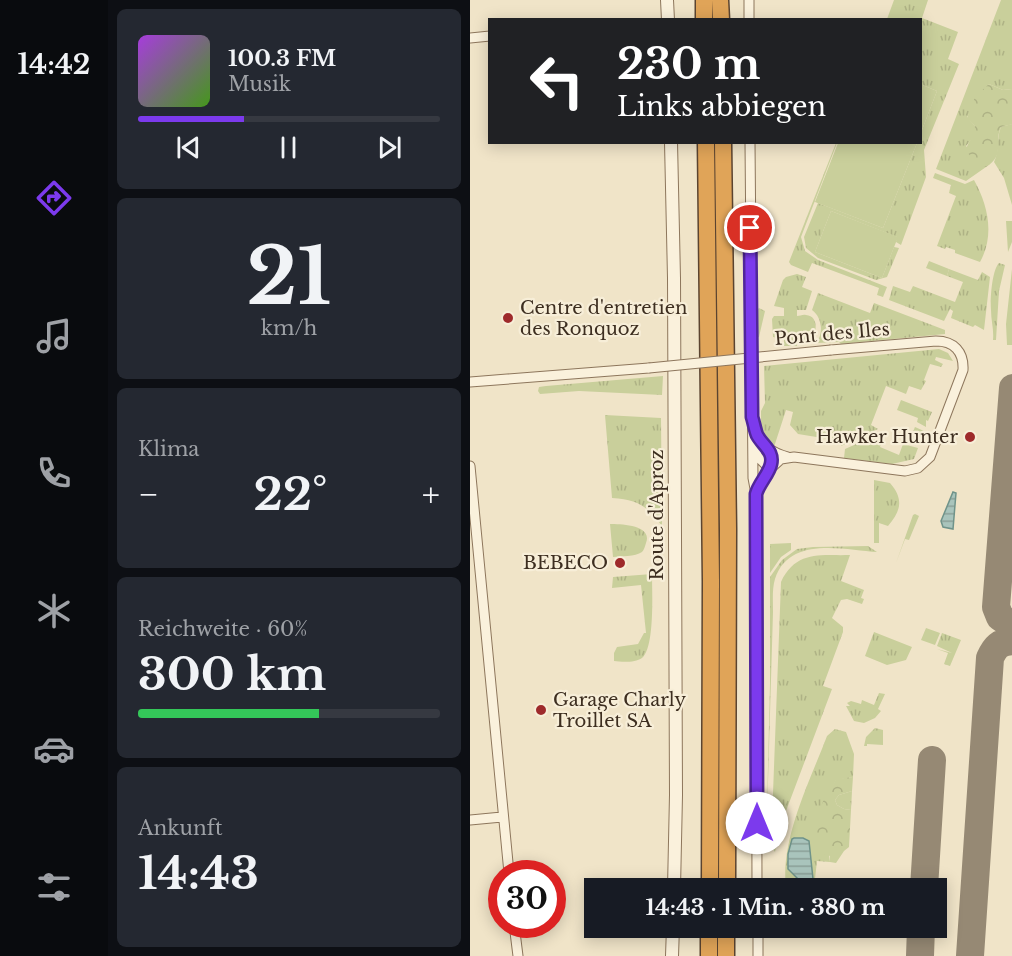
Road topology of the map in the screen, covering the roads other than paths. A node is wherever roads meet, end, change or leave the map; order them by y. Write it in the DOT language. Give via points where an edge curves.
graph roads {
  1 [pos="667,0"];
  2 [pos="704,0"];
  3 [pos="720,0"];
  4 [pos="749,0"];
  5 [pos="667,18"];
  6 [pos="704,18"];
  7 [pos="721,18"];
  8 [pos="749,18"];
  9 [pos="488,36"];
  10 [pos="470,38"];
  11 [pos="671,144"];
  12 [pos="706,144"];
  13 [pos="723,144"];
  14 [pos="750,144"];
  15 [pos="470,382"];
  16 [pos="752,417"];
  17 [pos="752,442"];
  18 [pos="768,448"];
  19 [pos="788,457"];
  20 [pos="470,466"];
  21 [pos="770,469"];
  22 [pos="756,494"];
  23 [pos="502,817"];
  24 [pos="470,820"];
  25 [pos="507,860"];
  26 [pos="674,878"];
  27 [pos="710,878"];
  28 [pos="727,878"];
  29 [pos="757,878"];
  30 [pos="516,938"];
  31 [pos="672,938"];
  32 [pos="709,938"];
  33 [pos="726,938"];
  34 [pos="758,938"];
  35 [pos="518,956"];
  36 [pos="672,956"];
  37 [pos="709,956"];
  38 [pos="726,956"];
  39 [pos="758,956"];
  1 -- 5 [label="street"];
  2 -- 6 [label="highway"];
  3 -- 7 [label="highway"];
  4 -- 8 [label="street"];
  9 -- 10 [label="street"];
  11 -- 26 [label="street, Route d'Aproz"];
  12 -- 27 [label="highway"];
  13 -- 28 [label="highway"];
  14 -- 16 [label="street"];
  15 -- 19 [label="street, Pont des Iles, bridge" via="941,341 956,347 963,370 930,457 918,468 905,471"];
  16 -- 17 [label="street"];
  16 -- 18 [label="street" via="756,433"];
  17 -- 21 [label="street" via="758,457"];
  17 -- 22 [label="street"];
  18 -- 19 [label="street"];
  18 -- 21 [label="street" via="772,458"];
  19 -- 21 [label="street"];
  20 -- 23 [label="street"];
  21 -- 22 [label="street"];
  22 -- 29 [label="street"];
  23 -- 24 [label="street"];
  23 -- 25 [label="street"];
  30 -- 35 [label="street"];
  31 -- 36 [label="street"];
  32 -- 37 [label="highway"];
  33 -- 38 [label="highway"];
  34 -- 39 [label="street"];
}
